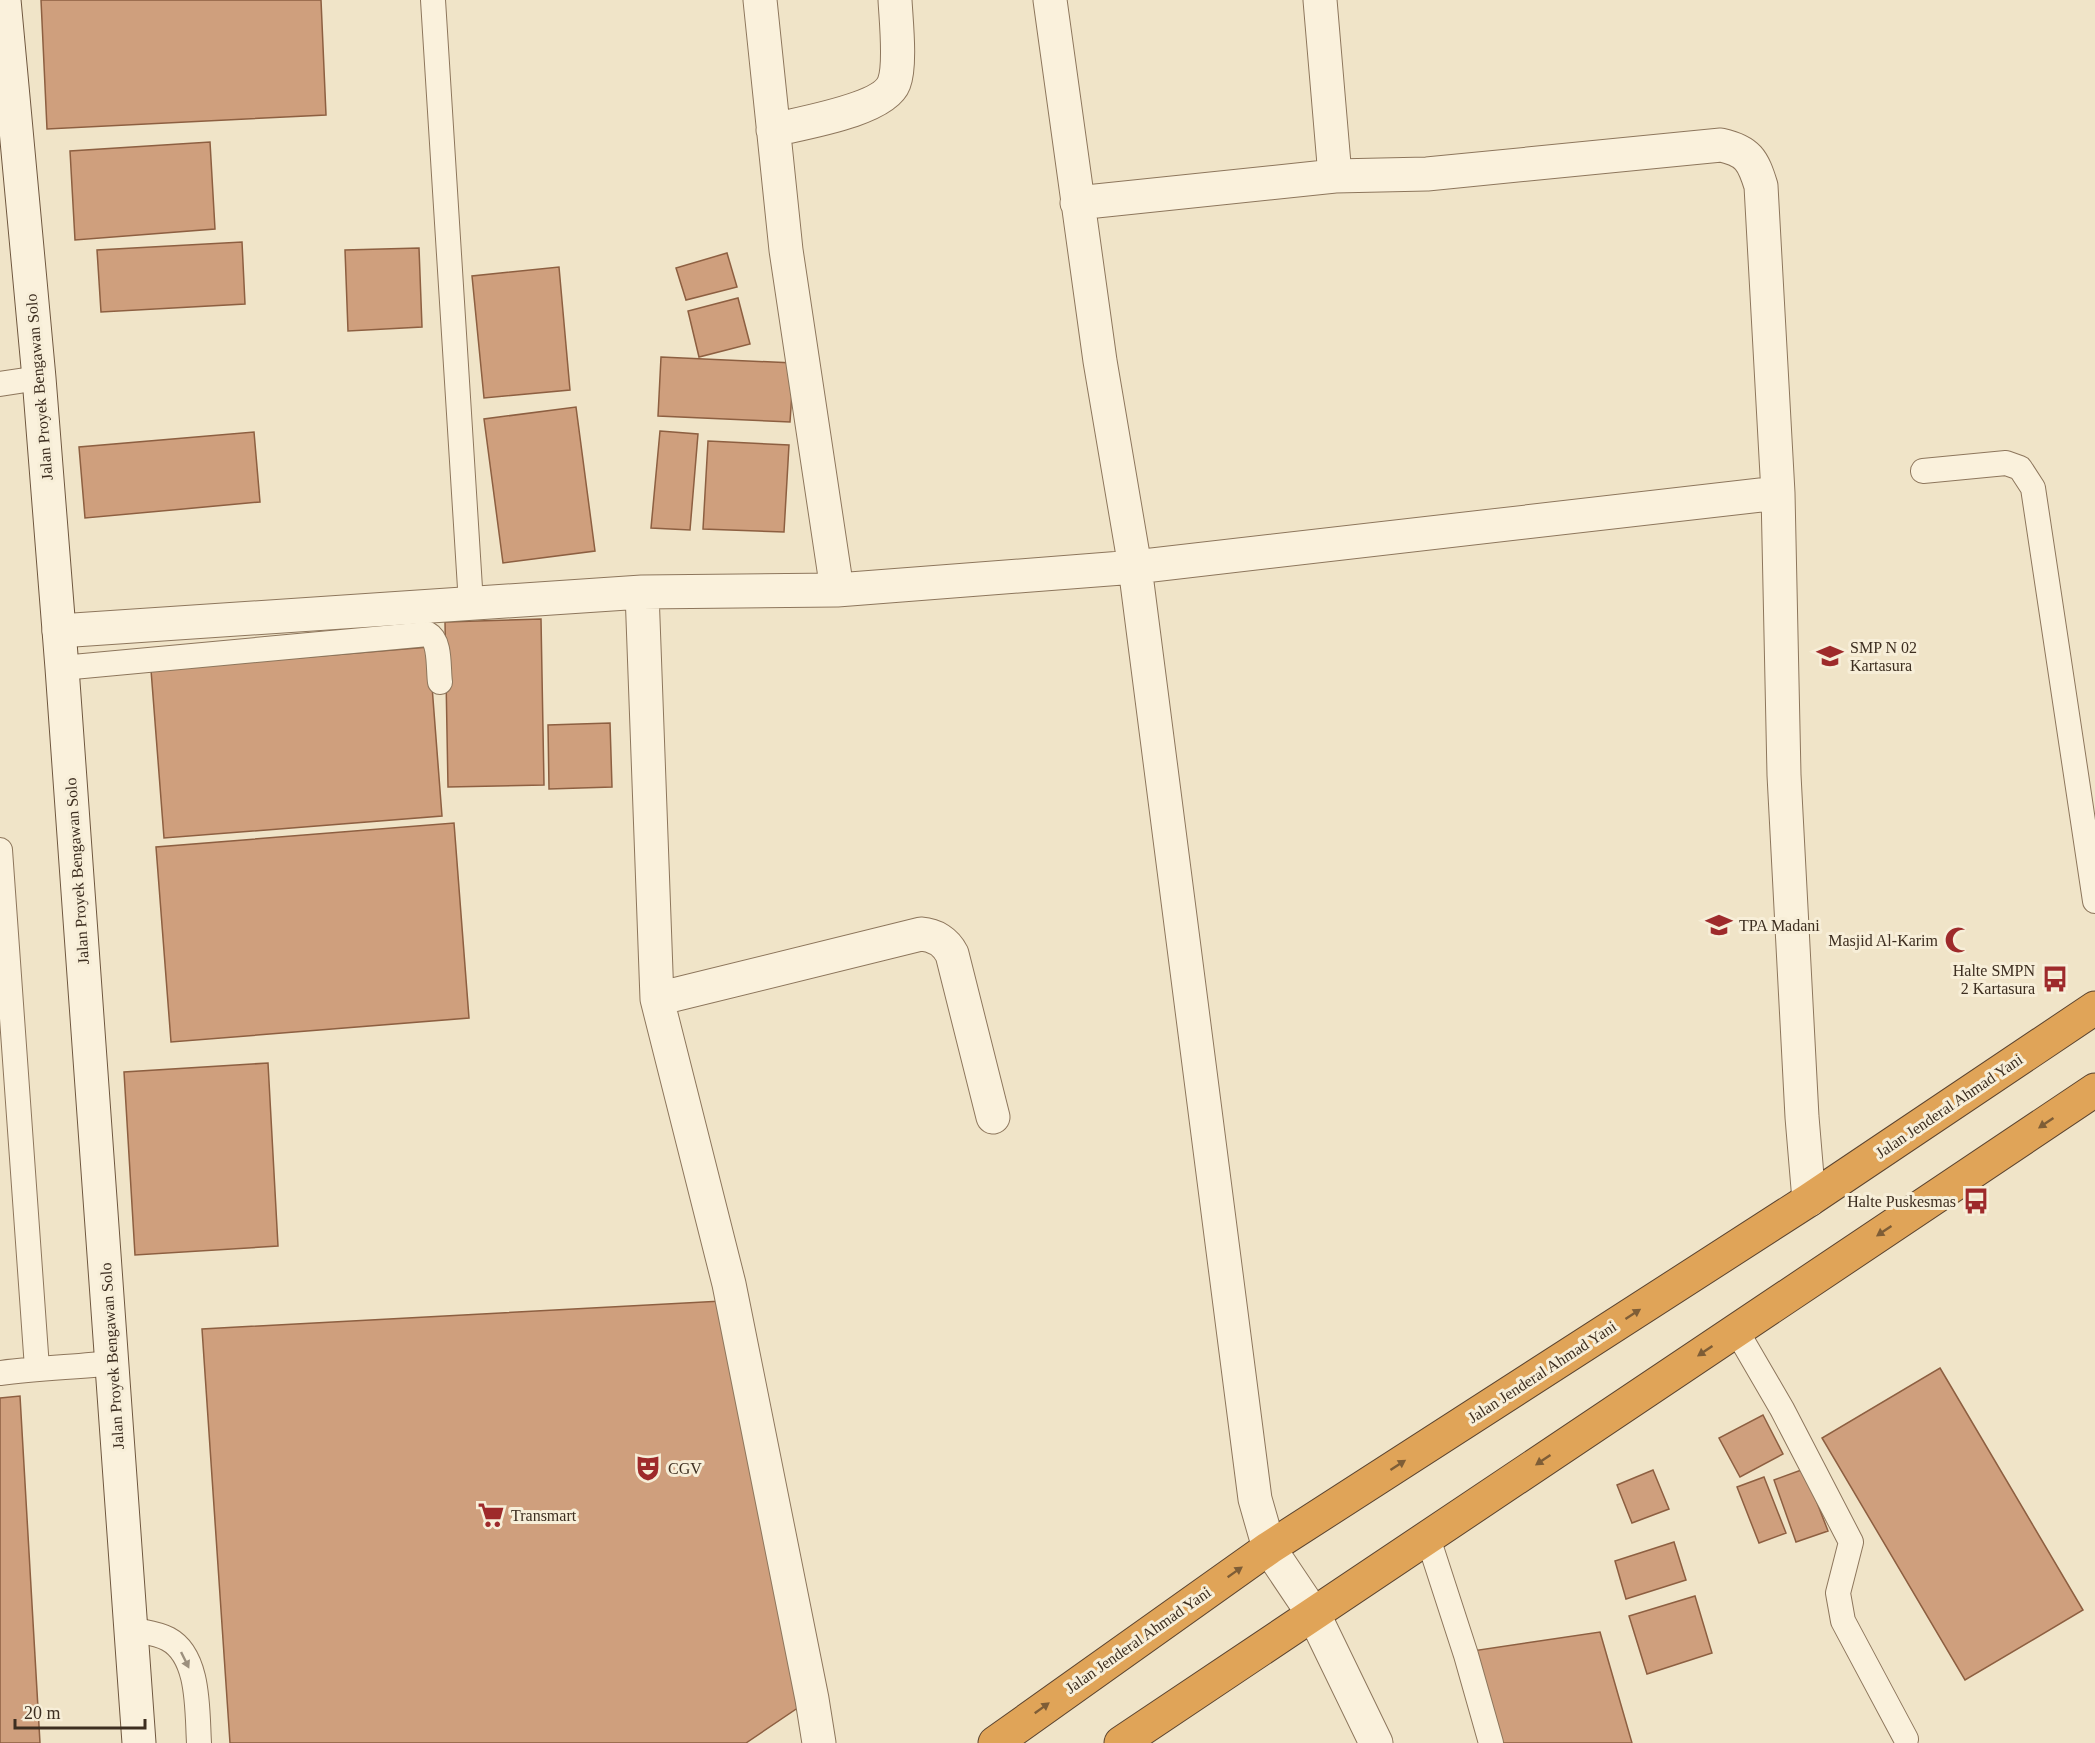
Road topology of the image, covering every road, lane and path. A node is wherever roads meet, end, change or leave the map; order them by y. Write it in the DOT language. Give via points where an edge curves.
graph roads {
  1 [pos="4,0"];
  2 [pos="433,0"];
  3 [pos="760,0"];
  4 [pos="895,0"];
  5 [pos="1050,0"];
  6 [pos="1320,0"];
  7 [pos="773,130"];
  8 [pos="1335,176"];
  9 [pos="1077,203"];
  10 [pos="39,378"];
  11 [pos="0,384"];
  12 [pos="1923,471"];
  13 [pos="1778,494"];
  14 [pos="1135,567"];
  15 [pos="837,590"];
  16 [pos="642,592"];
  17 [pos="471,604"];
  18 [pos="59,631"];
  19 [pos="62,668"];
  20 [pos="440,682"];
  21 [pos="0,850"];
  22 [pos="2095,902"];
  23 [pos="657,999"];
  24 [pos="2095,1008"];
  25 [pos="2095,1090"];
  26 [pos="993,1117"];
  27 [pos="1809,1200"];
  28 [pos="1736,1330"];
  29 [pos="113,1363"];
  30 [pos="37,1368"];
  31 [pos="0,1373"];
  32 [pos="1428,1538"];
  33 [pos="1269,1548"];
  34 [pos="1314,1615"];
  35 [pos="131,1629"];
  36 [pos="1906,1739"];
  37 [pos="139,1743"];
  38 [pos="199,1743"];
  39 [pos="819,1743"];
  40 [pos="995,1743"];
  41 [pos="1121,1743"];
  42 [pos="1376,1743"];
  43 [pos="1491,1743"];
  1 -- 10 [label="street, Jalan Proyek Bengawan Solo"];
  2 -- 17 [label="lane"];
  3 -- 7 [label="street"];
  4 -- 7 [label="street" via="897,76 888,94 860,108"];
  5 -- 9 [label="street"];
  6 -- 8 [label="street"];
  7 -- 15 [label="street" via="786,250"];
  8 -- 9 [label="street"];
  8 -- 13 [label="street" via="1427,174 1721,145 1748,155 1761,186"];
  9 -- 14 [label="street"];
  10 -- 11 [label="lane"];
  10 -- 18 [label="street, Jalan Proyek Bengawan Solo"];
  12 -- 22 [label="lane" via="2006,463 2020,468 2033,488"];
  13 -- 14 [label="street"];
  13 -- 27 [label="street" via="1784,775"];
  14 -- 15 [label="street"];
  14 -- 33 [label="street" via="1255,1499"];
  15 -- 16 [label="street"];
  16 -- 17 [label="street"];
  16 -- 23 [label="street"];
  17 -- 18 [label="street"];
  18 -- 19 [label="street, Jalan Proyek Bengawan Solo"];
  19 -- 20 [label="lane" via="428,634 435,644"];
  19 -- 29 [label="street, Jalan Proyek Bengawan Solo"];
  21 -- 30 [label="lane"];
  23 -- 26 [label="street" via="929,935 943,942 952,954"];
  23 -- 39 [label="street" via="729,1284"];
  24 -- 27 [label="highway, Jalan Jenderal Ahmad Yani"];
  25 -- 28 [label="highway, one-way"];
  33 -- 27 [label="highway, Jalan Jenderal Ahmad Yani, one-way"];
  28 -- 32 [label="highway, one-way"];
  28 -- 36 [label="lane" via="1851,1542 1838,1593 1843,1621"];
  29 -- 30 [label="lane"];
  29 -- 35 [label="street, Jalan Proyek Bengawan Solo"];
  30 -- 31 [label="lane"];
  32 -- 34 [label="highway"];
  32 -- 43 [label="lane"];
  33 -- 34 [label="street"];
  40 -- 33 [label="highway, Jalan Jenderal Ahmad Yani, one-way"];
  34 -- 41 [label="highway"];
  34 -- 42 [label="street"];
  35 -- 37 [label="street, Jalan Proyek Bengawan Solo"];
  35 -- 38 [label="lane, one-way" via="168,1639 185,1654 195,1686"];
}
